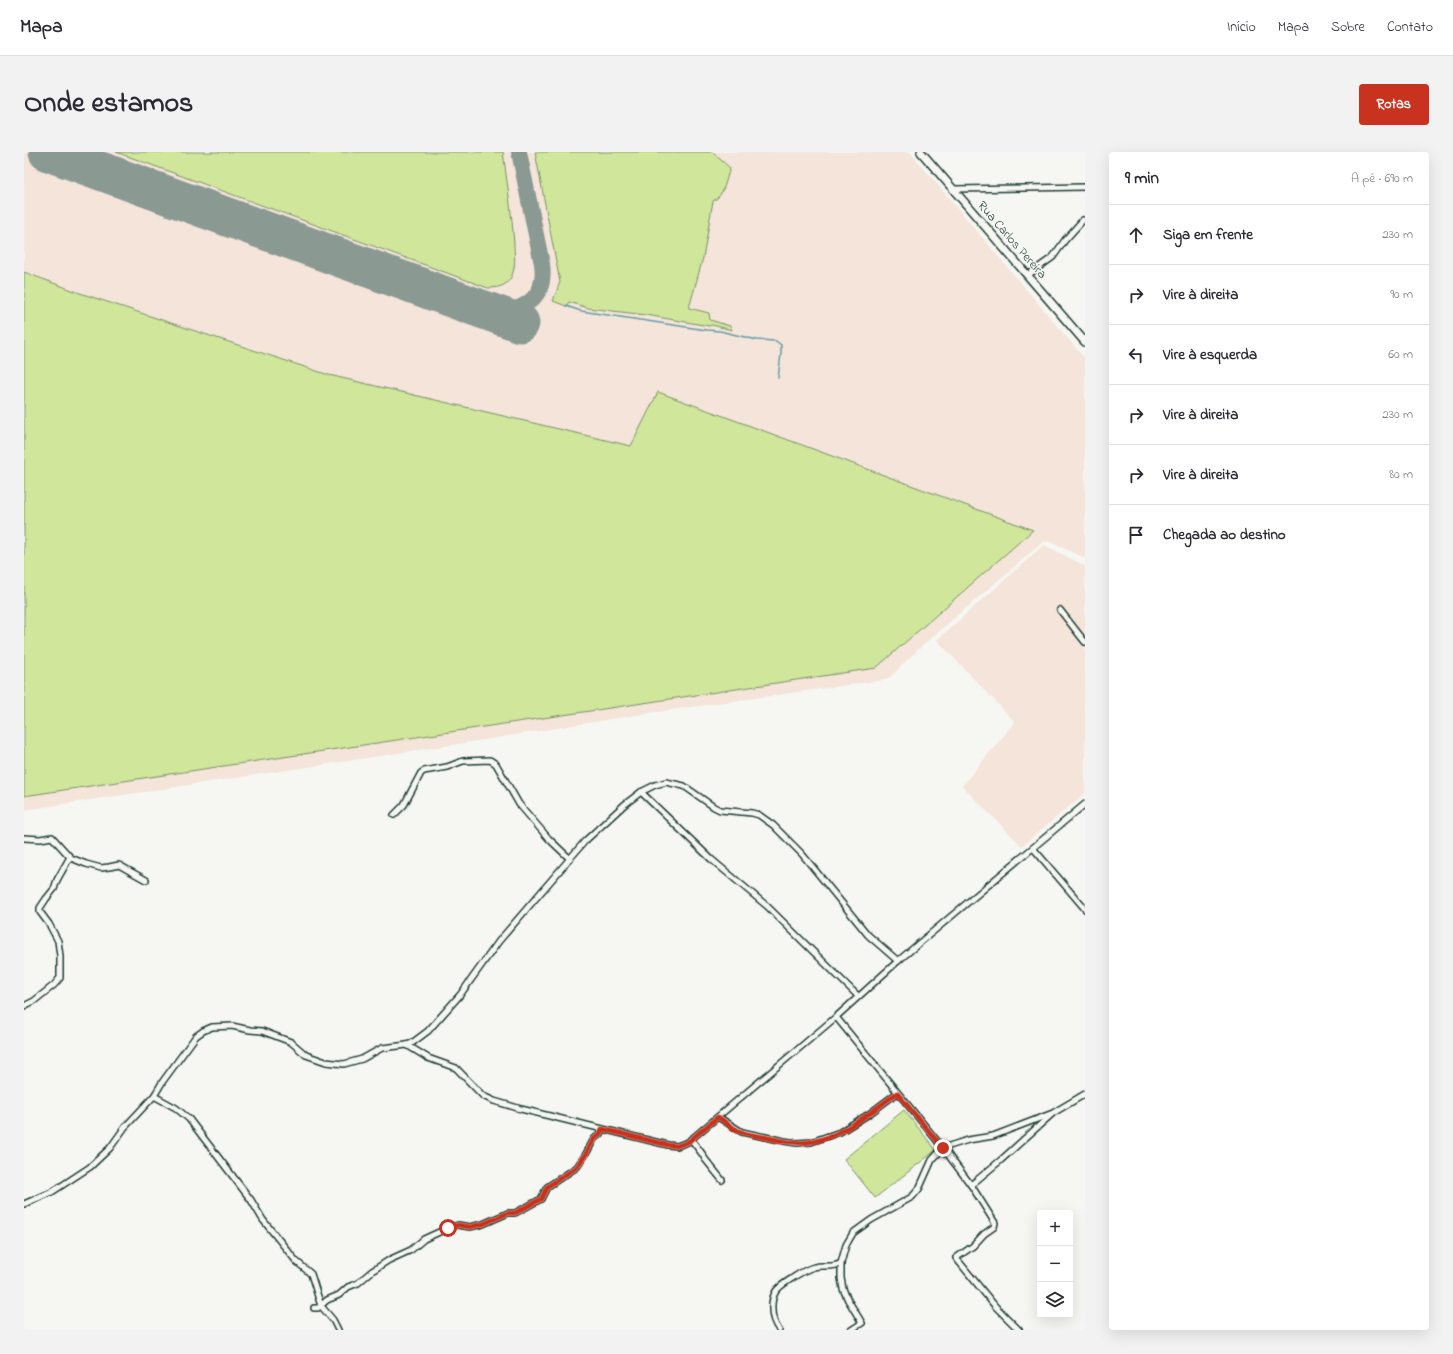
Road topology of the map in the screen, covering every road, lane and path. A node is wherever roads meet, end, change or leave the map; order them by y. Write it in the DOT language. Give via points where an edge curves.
graph roads {
  1 [pos="923,153"];
  2 [pos="1085,188"];
  3 [pos="954,189"];
  4 [pos="1083,220"];
  5 [pos="1028,275"];
  6 [pos="1085,342"];
  7 [pos="1060,610"];
  8 [pos="1085,642"];
  9 [pos="641,792"];
  10 [pos="1085,804"];
  11 [pos="394,815"];
  12 [pos="24,838"];
  13 [pos="1032,848"];
  14 [pos="70,857"];
  15 [pos="570,858"];
  16 [pos="146,880"];
  17 [pos="1085,909"];
  18 [pos="898,961"];
  19 [pos="858,996"];
  20 [pos="24,1006"];
  21 [pos="836,1017"];
  22 [pos="407,1046"];
  23 [pos="897,1093"];
  24 [pos="1085,1094"];
  25 [pos="154,1096"];
  26 [pos="1053,1113"];
  27 [pos="718,1117"];
  28 [pos="602,1129"];
  29 [pos="691,1139"];
  30 [pos="943,1148"];
  31 [pos="722,1180"];
  32 [pos="971,1185"];
  33 [pos="24,1204"];
  34 [pos="841,1263"];
  35 [pos="321,1306"];
  36 [pos="314,1308"];
  37 [pos="338,1330"];
  38 [pos="779,1330"];
  39 [pos="852,1330"];
  40 [pos="1019,1330"];
  1 -- 3 [label="main road, Rua Carlos Pereira"];
  2 -- 3 [label="street"];
  3 -- 5 [label="main road, Rua Carlos Pereira"];
  4 -- 5 [label="street" via="1053,258"];
  5 -- 6 [label="main road, Rua Carlos Pereira"];
  7 -- 8 [label="street"];
  9 -- 15 [label="street" via="585,841"];
  9 -- 18 [label="street" via="666,782 676,783 720,810 744,811 759,815 802,854 868,935"];
  9 -- 19 [label="street" via="711,859 767,906"];
  10 -- 13 [label="street"];
  11 -- 15 [label="street" via="404,805 424,771 463,761 490,760 496,764 519,804 549,839"];
  12 -- 14 [label="street" via="52,837"];
  13 -- 17 [label="street"];
  13 -- 18 [label="street"];
  14 -- 16 [label="street" via="101,868 119,865"];
  14 -- 20 [label="street" via="54,889 40,908 58,941 60,978 34,1001"];
  15 -- 22 [label="street" via="499,942 460,995 428,1031"];
  18 -- 19 [label="street"];
  19 -- 21 [label="street"];
  21 -- 23 [label="street"];
  21 -- 27 [label="street"];
  22 -- 25 [label="street" via="382,1048 362,1059 344,1064 326,1062 306,1055 291,1042 262,1030 232,1026 212,1027 196,1036"];
  22 -- 28 [label="street" via="428,1058 456,1068 483,1096 494,1101"];
  23 -- 27 [label="street" via="840,1132 811,1142 797,1143 742,1132"];
  23 -- 30 [label="street"];
  24 -- 26 [label="street"];
  25 -- 33 [label="street" via="125,1126 110,1148 90,1167 52,1192"];
  25 -- 35 [label="street" via="176,1108 188,1120 251,1200 263,1220 296,1261 311,1274"];
  26 -- 30 [label="street" via="993,1136"];
  26 -- 32 [label="street"];
  27 -- 29 [label="street"];
  28 -- 29 [label="street" via="668,1145 682,1145"];
  28 -- 35 [label="street" via="577,1167 547,1187 541,1199 515,1213 508,1213 483,1224 470,1227 458,1225 424,1239 411,1250 389,1260 358,1284 348,1287"];
  29 -- 31 [label="street"];
  30 -- 32 [label="street"];
  30 -- 34 [label="street" via="932,1160 919,1189 912,1197 853,1233 846,1244"];
  32 -- 40 [label="street" via="995,1223 973,1246 956,1258 995,1306"];
  34 -- 38 [label="street" via="813,1267 778,1289 771,1301 773,1320"];
  34 -- 39 [label="street" via="840,1278 843,1289 862,1323"];
  35 -- 36 [label="street"];
  35 -- 37 [label="street"];
}
